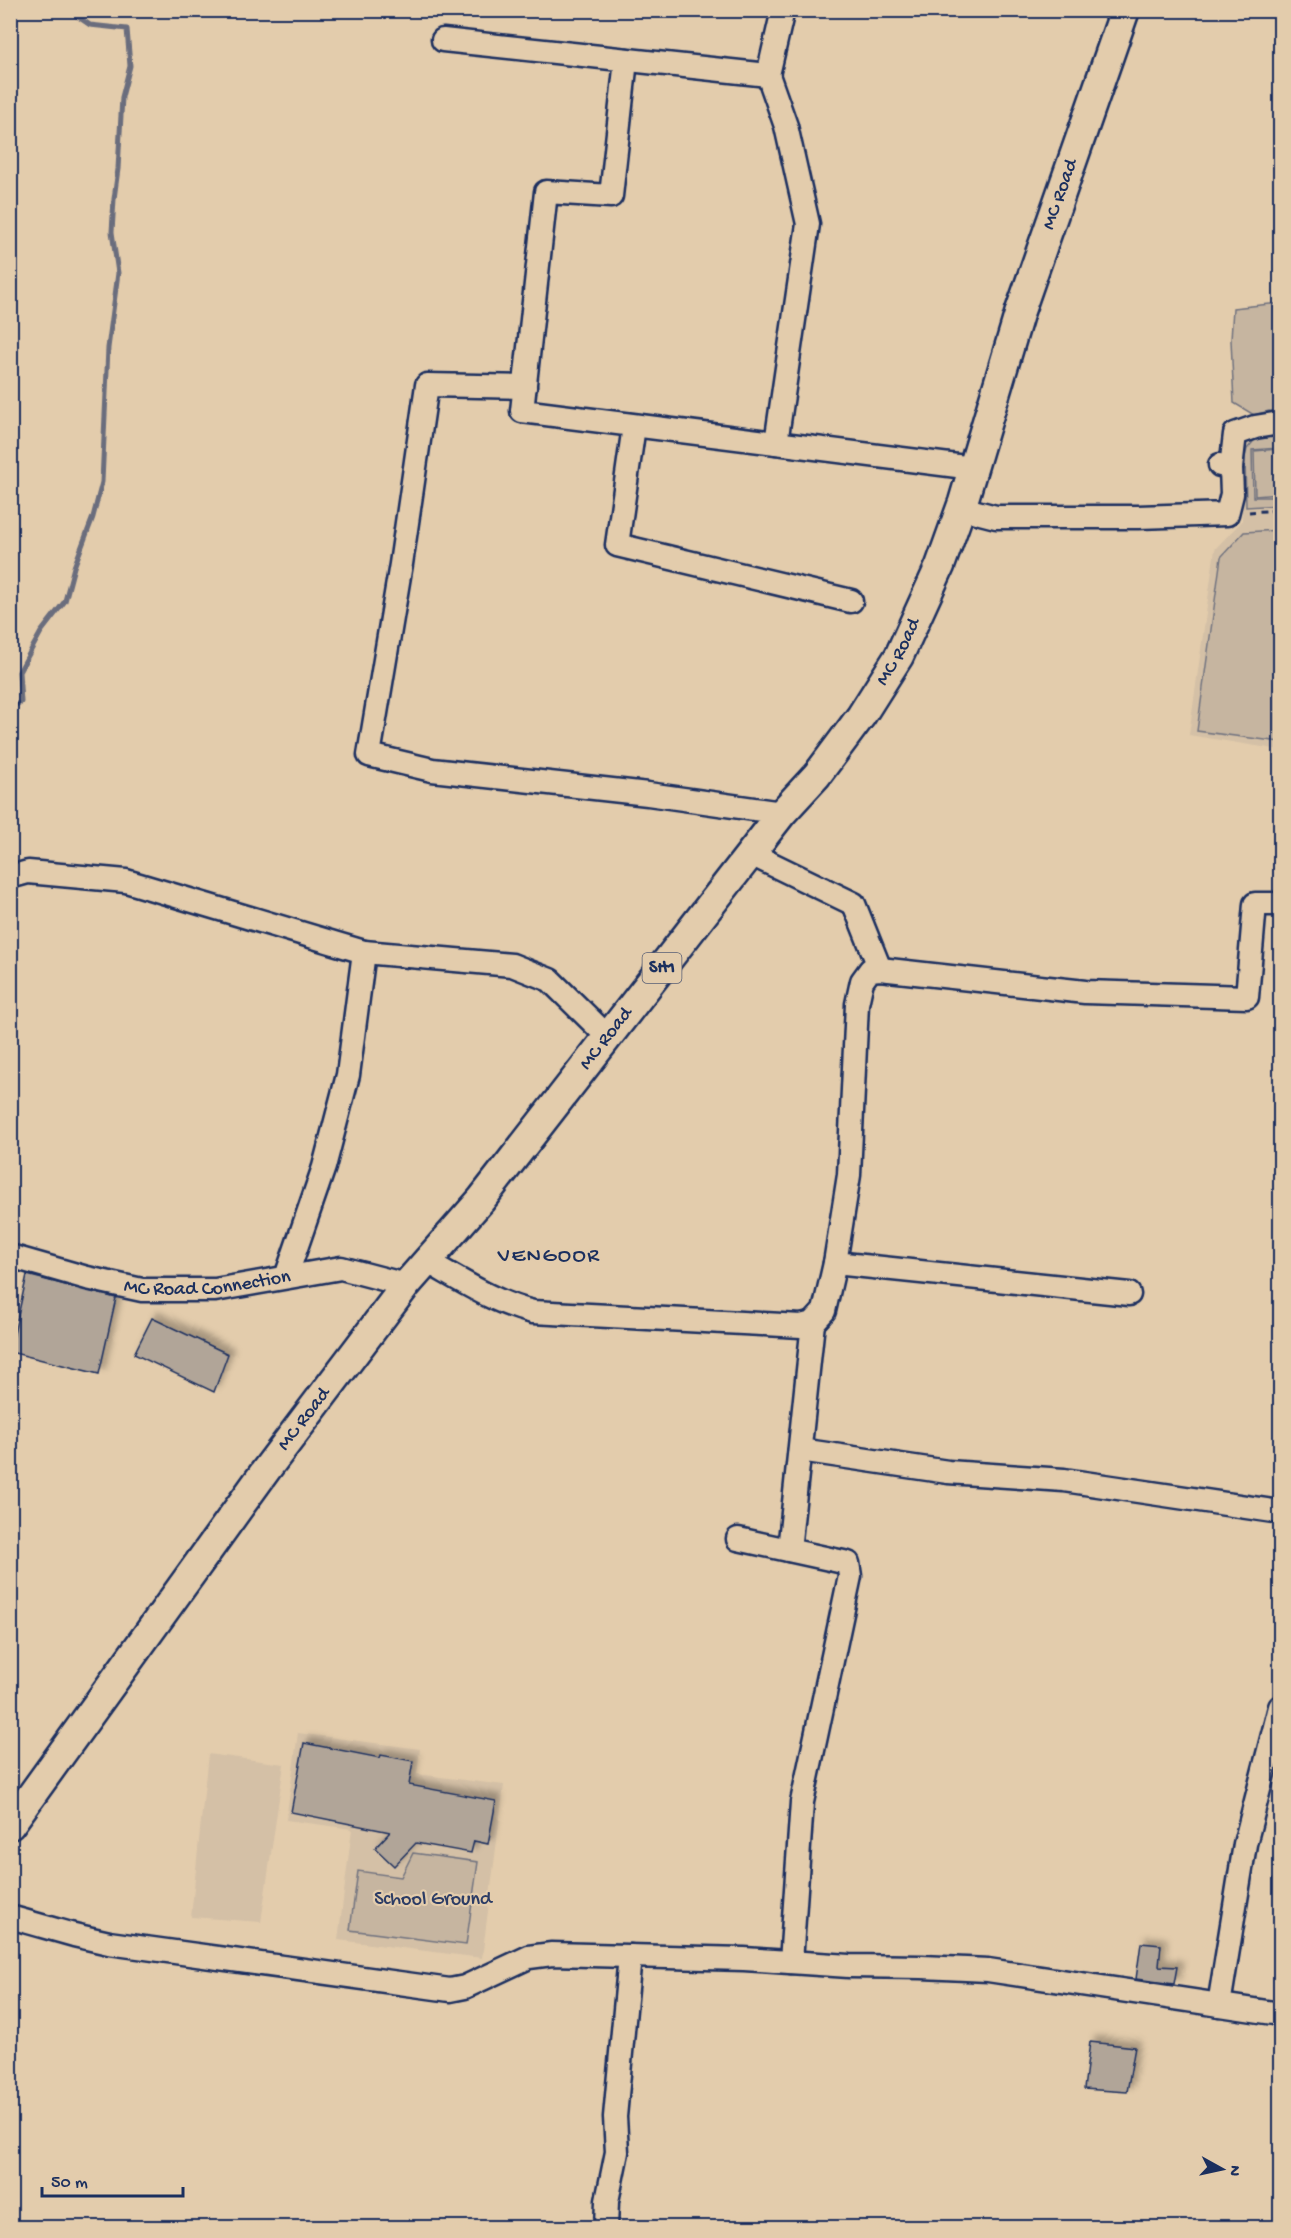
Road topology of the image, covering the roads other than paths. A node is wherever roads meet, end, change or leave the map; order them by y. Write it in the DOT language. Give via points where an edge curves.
graph roads {
  1 [pos="783,10"];
  2 [pos="1125,10"];
  3 [pos="443,40"];
  4 [pos="626,60"];
  5 [pos="768,75"];
  6 [pos="525,387"];
  7 [pos="1281,423"];
  8 [pos="634,426"];
  9 [pos="776,443"];
  10 [pos="973,468"];
  11 [pos="961,508"];
  12 [pos="851,601"];
  13 [pos="782,813"];
  14 [pos="751,854"];
  15 [pos="10,877"];
  16 [pos="1281,904"];
  17 [pos="364,952"];
  18 [pos="880,969"];
  19 [pos="608,1037"];
  20 [pos="10,1256"];
  21 [pos="428,1262"];
  22 [pos="835,1263"];
  23 [pos="286,1277"];
  24 [pos="406,1286"];
  25 [pos="1129,1294"];
  26 [pos="813,1323"];
  27 [pos="800,1450"];
  28 [pos="1281,1512"];
  29 [pos="738,1539"];
  30 [pos="789,1550"];
  31 [pos="1281,1707"];
  32 [pos="10,1825"];
  33 [pos="10,1917"];
  34 [pos="630,1956"];
  35 [pos="791,1962"];
  36 [pos="1219,2005"];
  37 [pos="1281,2014"];
  38 [pos="606,2228"];
  1 -- 5 [label="street"];
  2 -- 10 [label="main road, MC Road / SH1" via="1020,311"];
  3 -- 4 [label="street"];
  4 -- 5 [label="street"];
  4 -- 6 [label="street" via="611,196 546,192"];
  5 -- 9 [label="street" via="786,126 808,224"];
  6 -- 8 [label="street" via="522,411"];
  6 -- 13 [label="street" via="428,385 369,755 432,770"];
  7 -- 11 [label="street" via="1235,434 1226,467 1232,494 1227,514 996,517"];
  8 -- 9 [label="street"];
  8 -- 12 [label="street" via="617,545"];
  9 -- 10 [label="street"];
  10 -- 11 [label="main road, MC Road / SH1"];
  11 -- 13 [label="main road, MC Road / SH1" via="940,566 899,656 861,716 817,775"];
  13 -- 14 [label="main road, MC Road / SH1"];
  14 -- 18 [label="street" via="854,904"];
  14 -- 19 [label="main road, MC Road / SH1"];
  15 -- 17 [label="street" via="28,872 126,881"];
  16 -- 18 [label="street" via="1255,904 1247,997 1085,992"];
  17 -- 19 [label="street" via="512,965 550,980"];
  17 -- 23 [label="street" via="348,1075 324,1167"];
  18 -- 22 [label="street" via="870,970 862,981 857,1004 849,1175"];
  19 -- 21 [label="main road, MC Road / SH1"];
  20 -- 23 [label="street, MC Road Connection" via="142,1290 215,1290"];
  21 -- 24 [label="main road, MC Road / SH1"];
  21 -- 26 [label="street" via="496,1300 533,1312 801,1326"];
  22 -- 25 [label="street"];
  22 -- 26 [label="street" via="825,1311"];
  23 -- 24 [label="street, MC Road Connection" via="341,1268"];
  24 -- 32 [label="main road, MC Road / SH1" via="259,1479"];
  26 -- 27 [label="street"];
  27 -- 28 [label="street" via="948,1472 1064,1480"];
  27 -- 30 [label="street"];
  29 -- 30 [label="street"];
  30 -- 35 [label="street" via="848,1563 850,1576 802,1802"];
  31 -- 36 [label="street" via="1245,1844"];
  33 -- 34 [label="street" via="109,1943 450,1989 465,1987 529,1957"];
  34 -- 35 [label="street"];
  34 -- 38 [label="street" via="615,2117 617,2152"];
  35 -- 36 [label="street" via="988,1970"];
  36 -- 37 [label="street"];
}
